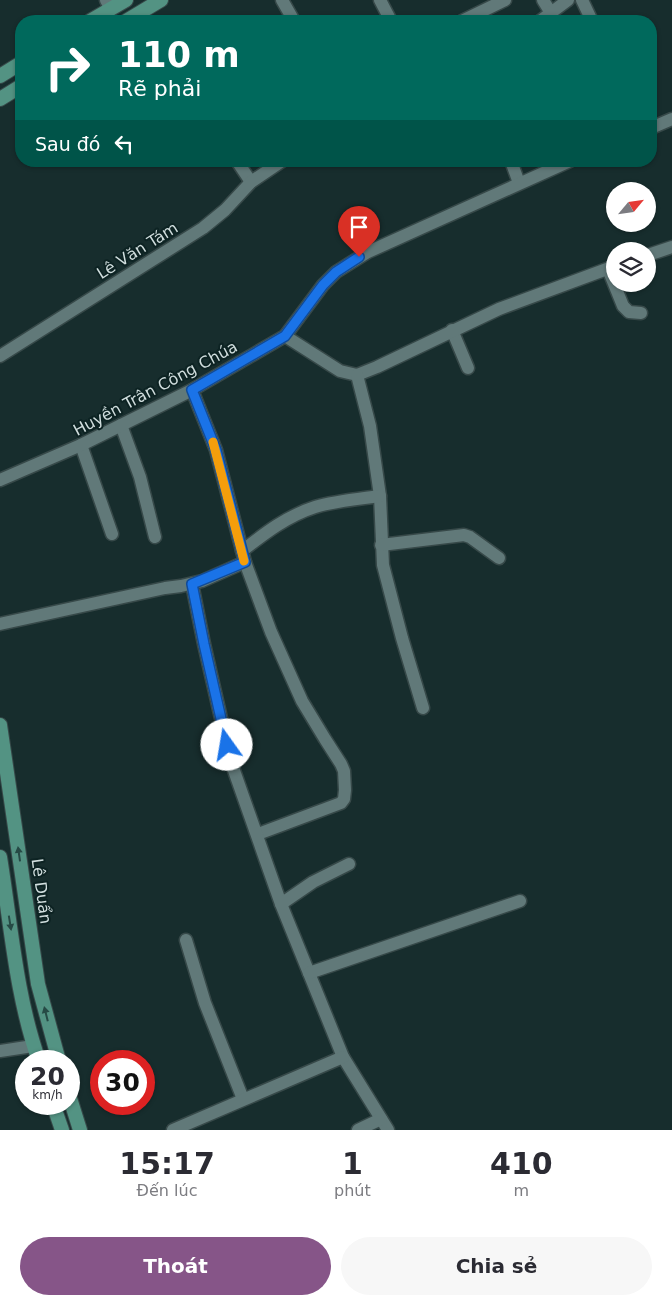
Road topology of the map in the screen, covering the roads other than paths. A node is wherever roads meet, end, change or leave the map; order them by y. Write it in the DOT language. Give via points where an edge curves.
graph roads {
  1 [pos="126,0"];
  2 [pos="161,0"];
  3 [pos="282,0"];
  4 [pos="380,0"];
  5 [pos="505,0"];
  6 [pos="543,0"];
  7 [pos="568,0"];
  8 [pos="582,0"];
  9 [pos="109,4"];
  10 [pos="551,13"];
  11 [pos="97,15"];
  12 [pos="140,15"];
  13 [pos="291,15"];
  14 [pos="388,15"];
  15 [pos="474,15"];
  16 [pos="548,15"];
  17 [pos="589,15"];
  18 [pos="15,67"];
  19 [pos="0,76"];
  20 [pos="15,90"];
  21 [pos="0,99"];
  22 [pos="672,119"];
  23 [pos="657,125"];
  24 [pos="241,167"];
  25 [pos="273,167"];
  26 [pos="512,167"];
  27 [pos="556,167"];
  28 [pos="251,182"];
  29 [pos="519,183"];
  30 [pos="672,247"];
  31 [pos="656,252"];
  32 [pos="606,269"];
  33 [pos="619,292"];
  34 [pos="641,313"];
  35 [pos="452,330"];
  36 [pos="285,336"];
  37 [pos="0,356"];
  38 [pos="468,368"];
  39 [pos="357,375"];
  40 [pos="192,390"];
  41 [pos="121,425"];
  42 [pos="81,445"];
  43 [pos="0,480"];
  44 [pos="380,496"];
  45 [pos="112,534"];
  46 [pos="155,537"];
  47 [pos="381,545"];
  48 [pos="243,556"];
  49 [pos="500,558"];
  50 [pos="192,584"];
  51 [pos="0,624"];
  52 [pos="423,708"];
  53 [pos="0,725"];
  54 [pos="258,834"];
  55 [pos="0,857"];
  56 [pos="349,864"];
  57 [pos="520,902"];
  58 [pos="281,904"];
  59 [pos="186,940"];
  60 [pos="309,973"];
  61 [pos="33,1046"];
  62 [pos="35,1050"];
  63 [pos="56,1050"];
  64 [pos="0,1051"];
  65 [pos="342,1057"];
  66 [pos="243,1099"];
  67 [pos="57,1115"];
  68 [pos="75,1115"];
  69 [pos="381,1119"];
  70 [pos="62,1130"];
  71 [pos="80,1130"];
  72 [pos="172,1130"];
  73 [pos="358,1130"];
  74 [pos="388,1130"];
  1 -- 9 [label="main road"];
  2 -- 12 [label="main road"];
  3 -- 13 [label="street"];
  4 -- 14 [label="street"];
  5 -- 15 [label="street"];
  6 -- 10 [label="street"];
  7 -- 10 [label="street"];
  8 -- 17 [label="street"];
  9 -- 11 [label="main road"];
  10 -- 16 [label="street"];
  18 -- 19 [label="main road"];
  20 -- 21 [label="main road"];
  22 -- 23 [label="street"];
  24 -- 28 [label="street"];
  25 -- 28 [label="street, Lê Văn Tám"];
  26 -- 29 [label="street"];
  27 -- 29 [label="street, Huyền Trân Công Chúa"];
  28 -- 37 [label="street, Lê Văn Tám" via="204,228"];
  29 -- 36 [label="street, Huyền Trân Công Chúa" via="349,263 323,285"];
  30 -- 31 [label="street"];
  32 -- 35 [label="street"];
  33 -- 34 [label="street" via="623,306 629,312"];
  35 -- 38 [label="street"];
  35 -- 39 [label="street"];
  36 -- 39 [label="street" via="340,371"];
  36 -- 40 [label="street, Huyền Trân Công Chúa"];
  39 -- 44 [label="street" via="370,426"];
  40 -- 41 [label="street, Huyền Trân Công Chúa"];
  40 -- 48 [label="street" via="216,450"];
  41 -- 42 [label="street, Huyền Trân Công Chúa"];
  41 -- 46 [label="street" via="141,482"];
  42 -- 43 [label="street, Huyền Trân Công Chúa"];
  42 -- 45 [label="street"];
  44 -- 47 [label="street"];
  44 -- 48 [label="street" via="316,506 296,514 278,523"];
  47 -- 49 [label="street" via="464,535"];
  47 -- 52 [label="street" via="402,638"];
  48 -- 50 [label="street"];
  48 -- 54 [label="street" via="286,666 311,716 342,764 345,778 341,804"];
  50 -- 51 [label="street"];
  50 -- 54 [label="street" via="231,762"];
  63 -- 53 [label="main road, Lê Duẩn, one-way" via="38,984"];
  54 -- 58 [label="street"];
  55 -- 61 [label="main road, one-way" via="20,989"];
  56 -- 58 [label="street"];
  57 -- 60 [label="street"];
  58 -- 60 [label="street"];
  59 -- 66 [label="street"];
  60 -- 65 [label="street"];
  61 -- 62 [label="main road"];
  61 -- 64 [label="street"];
  65 -- 66 [label="street"];
  65 -- 69 [label="street"];
  66 -- 72 [label="street"];
  67 -- 70 [label="main road"];
  68 -- 71 [label="main road"];
  69 -- 73 [label="street"];
  69 -- 74 [label="street"];
}
